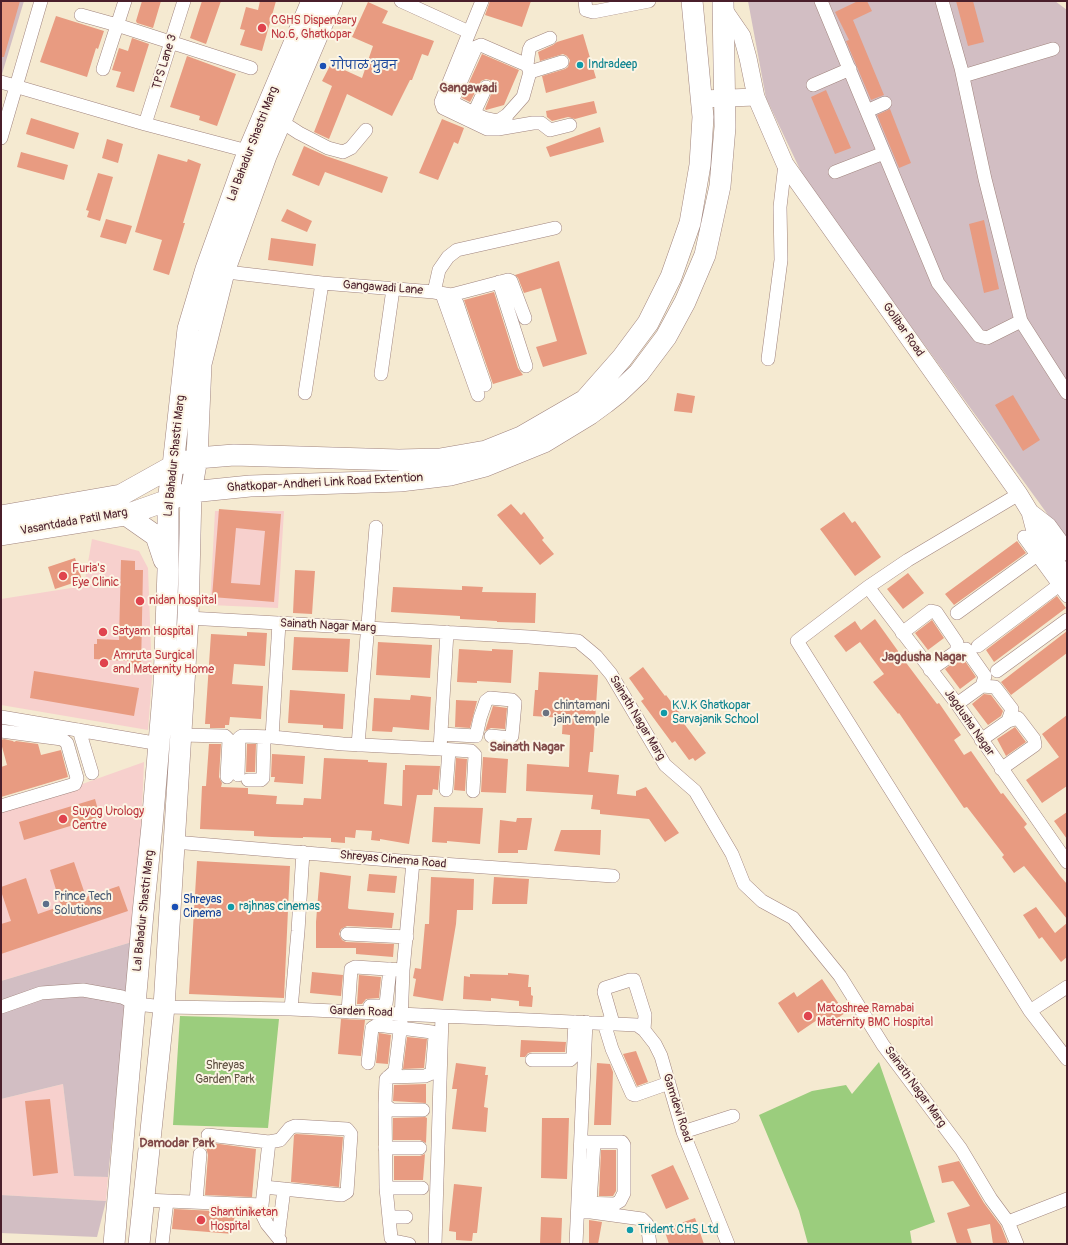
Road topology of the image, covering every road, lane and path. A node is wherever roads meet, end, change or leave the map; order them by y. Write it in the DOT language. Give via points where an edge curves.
graph roads {
  1 [pos="41,1"];
  2 [pos="125,1"];
  3 [pos="184,1"];
  4 [pos="312,1"];
  5 [pos="332,1"];
  6 [pos="401,1"];
  7 [pos="482,1"];
  8 [pos="585,1"];
  9 [pos="650,1"];
  10 [pos="692,1"];
  11 [pos="821,1"];
  12 [pos="942,1"];
  13 [pos="722,4"];
  14 [pos="81,15"];
  15 [pos="117,25"];
  16 [pos="470,32"];
  17 [pos="550,38"];
  18 [pos="171,42"];
  19 [pos="1053,49"];
  20 [pos="562,62"];
  21 [pos="251,68"];
  22 [pos="103,69"];
  23 [pos="529,69"];
  24 [pos="850,69"];
  25 [pos="963,76"];
  26 [pos="1,82"];
  27 [pos="813,85"];
  28 [pos="16,86"];
  29 [pos="486,87"];
  30 [pos="725,97"];
  31 [pos="756,97"];
  32 [pos="702,98"];
  33 [pos="885,103"];
  34 [pos="448,104"];
  35 [pos="867,111"];
  36 [pos="474,113"];
  37 [pos="505,121"];
  38 [pos="282,122"];
  39 [pos="145,124"];
  40 [pos="570,125"];
  41 [pos="366,130"];
  42 [pos="1,138"];
  43 [pos="884,153"];
  44 [pos="257,154"];
  45 [pos="785,164"];
  46 [pos="835,172"];
  47 [pos="556,228"];
  48 [pos="215,270"];
  49 [pos="500,282"];
  50 [pos="322,283"];
  51 [pos="392,289"];
  52 [pos="438,293"];
  53 [pos="457,303"];
  54 [pos="525,318"];
  55 [pos="1021,321"];
  56 [pos="462,334"];
  57 [pos="768,359"];
  58 [pos="526,366"];
  59 [pos="381,374"];
  60 [pos="479,384"];
  61 [pos="304,393"];
  62 [pos="1067,393"];
  63 [pos="197,458"];
  64 [pos="399,460"];
  65 [pos="174,466"];
  66 [pos="400,481"];
  67 [pos="191,492"];
  68 [pos="1019,494"];
  69 [pos="168,500"];
  70 [pos="89,510"];
  71 [pos="1030,512"];
  72 [pos="126,515"];
  73 [pos="1,516"];
  74 [pos="26,521"];
  75 [pos="376,527"];
  76 [pos="1,535"];
  77 [pos="1024,537"];
  78 [pos="1067,552"];
  79 [pos="1037,555"];
  80 [pos="168,570"];
  81 [pos="1064,581"];
  82 [pos="868,587"];
  83 [pos="1067,596"];
  84 [pos="957,613"];
  85 [pos="188,618"];
  86 [pos="1067,620"];
  87 [pos="279,623"];
  88 [pos="367,628"];
  89 [pos="447,632"];
  90 [pos="902,633"];
  91 [pos="978,646"];
  92 [pos="957,650"];
  93 [pos="930,670"];
  94 [pos="998,671"];
  95 [pos="982,686"];
  96 [pos="957,704"];
  97 [pos="1,717"];
  98 [pos="1008,721"];
  99 [pos="79,730"];
  100 [pos="1,731"];
  101 [pos="441,734"];
  102 [pos="180,735"];
  103 [pos="491,736"];
  104 [pos="268,737"];
  105 [pos="981,740"];
  106 [pos="160,744"];
  107 [pos="358,745"];
  108 [pos="445,750"];
  109 [pos="1001,769"];
  110 [pos="92,773"];
  111 [pos="238,777"];
  112 [pos="446,790"];
  113 [pos="472,791"];
  114 [pos="1,806"];
  115 [pos="174,842"];
  116 [pos="303,852"];
  117 [pos="413,862"];
  118 [pos="1067,862"];
  119 [pos="613,876"];
  120 [pos="347,934"];
  121 [pos="407,937"];
  122 [pos="397,970"];
  123 [pos="1067,987"];
  124 [pos="136,1004"];
  125 [pos="1,1007"];
  126 [pos="164,1007"];
  127 [pos="348,1008"];
  128 [pos="291,1009"];
  129 [pos="1030,1011"];
  130 [pos="644,1013"];
  131 [pos="401,1014"];
  132 [pos="442,1016"];
  133 [pos="609,1021"];
  134 [pos="581,1022"];
  135 [pos="401,1028"];
  136 [pos="644,1030"];
  137 [pos="1067,1059"];
  138 [pos="532,1060"];
  139 [pos="368,1063"];
  140 [pos="388,1076"];
  141 [pos="669,1083"];
  142 [pos="385,1105"];
  143 [pos="423,1110"];
  144 [pos="733,1116"];
  145 [pos="683,1132"];
  146 [pos="208,1136"];
  147 [pos="269,1142"];
  148 [pos="587,1142"];
  149 [pos="385,1148"];
  150 [pos="420,1148"];
  151 [pos="200,1154"];
  152 [pos="264,1187"];
  153 [pos="386,1188"];
  154 [pos="422,1188"];
  155 [pos="284,1189"];
  156 [pos="1067,1199"];
  157 [pos="144,1200"];
  158 [pos="167,1201"];
  159 [pos="196,1202"];
  160 [pos="262,1205"];
  161 [pos="582,1206"];
  162 [pos="388,1217"];
  163 [pos="406,1217"];
  164 [pos="1008,1222"];
  165 [pos="114,1244"];
  166 [pos="139,1244"];
  167 [pos="162,1244"];
  168 [pos="409,1244"];
  169 [pos="435,1244"];
  170 [pos="576,1244"];
  171 [pos="650,1244"];
  172 [pos="728,1244"];
  173 [pos="1017,1244"];
  1 -- 28 [label="street"];
  2 -- 15 [label="street"];
  3 -- 18 [label="street, TPS Lane 3"];
  4 -- 44 [label="main road, Lal Bahadur Shastri Marg"];
  5 -- 38 [label="main road, Lal Bahadur Shastri Marg"];
  6 -- 16 [label="street"];
  7 -- 16 [label="street"];
  8 -- 9 [label="street" via="586,10 593,12"];
  10 -- 32 [label="main road, Ghatkopar-Andheri Link Road Extention"];
  11 -- 24 [label="street"];
  12 -- 25 [label="street"];
  13 -- 30 [label="main road, Ghatkopar-Andheri Link Road Extention"];
  13 -- 31 [label="street, Golibar Road" via="742,36"];
  14 -- 15 [label="street"];
  15 -- 18 [label="street"];
  15 -- 22 [label="street"];
  16 -- 34 [label="street" via="441,102"];
  17 -- 23 [label="street" via="531,46"];
  18 -- 21 [label="street"];
  18 -- 39 [label="street, TPS Lane 3"];
  19 -- 25 [label="street"];
  20 -- 23 [label="street"];
  23 -- 34 [label="street" via="481,45 476,47 454,99"];
  23 -- 37 [label="street" via="523,97"];
  24 -- 27 [label="street"];
  24 -- 35 [label="street"];
  25 -- 55 [label="street" via="987,187"];
  26 -- 28 [label="street"];
  28 -- 39 [label="street"];
  28 -- 42 [label="street"];
  29 -- 36 [label="street"];
  30 -- 31 [label="street"];
  30 -- 32 [label="street"];
  30 -- 66 [label="main road, Ghatkopar-Andheri Link Road Extention" via="720,186 705,255 666,338 639,373 595,410 544,442 485,466 450,475"];
  31 -- 45 [label="street, Golibar Road"];
  32 -- 64 [label="main road, Ghatkopar-Andheri Link Road Extention" via="700,165 690,223 671,277 648,323 622,358 585,400 521,437 486,451 440,459"];
  33 -- 35 [label="street"];
  34 -- 36 [label="street" via="456,104"];
  34 -- 37 [label="street" via="443,108 487,129"];
  35 -- 43 [label="street"];
  36 -- 37 [label="street" via="484,118"];
  37 -- 40 [label="street" via="541,123 550,130"];
  38 -- 41 [label="street" via="328,148 343,152 351,148"];
  38 -- 44 [label="main road, Lal Bahadur Shastri Marg"];
  39 -- 44 [label="street"];
  43 -- 46 [label="street"];
  43 -- 55 [label="street" via="938,284 979,336 987,338"];
  44 -- 48 [label="main road, Lal Bahadur Shastri Marg"];
  45 -- 57 [label="street" via="780,207 781,260"];
  45 -- 68 [label="street, Golibar Road"];
  47 -- 52 [label="street, Gangawadi Lane" via="457,250 448,257 439,270"];
  48 -- 50 [label="street, Gangawadi Lane"];
  48 -- 63 [label="main road, Lal Bahadur Shastri Marg" via="201,364"];
  48 -- 65 [label="main road, Lal Bahadur Shastri Marg" via="188,329"];
  49 -- 52 [label="street" via="451,295"];
  49 -- 54 [label="street" via="510,281"];
  49 -- 58 [label="street"];
  50 -- 51 [label="street, Gangawadi Lane"];
  50 -- 61 [label="street"];
  51 -- 52 [label="street, Gangawadi Lane"];
  51 -- 59 [label="street"];
  52 -- 56 [label="street"];
  53 -- 56 [label="street"];
  55 -- 62 [label="street"];
  56 -- 60 [label="street"];
  63 -- 64 [label="main road, Ghatkopar-Andheri Link Road Extention" via="234,455"];
  63 -- 65 [label="main road, Ghatkopar-Andheri Link Road Extention"];
  63 -- 67 [label="main road, Lal Bahadur Shastri Marg"];
  64 -- 66 [label="main road"];
  65 -- 69 [label="main road, Lal Bahadur Shastri Marg"];
  65 -- 70 [label="main road, Vasantdada Patil Marg"];
  66 -- 67 [label="main road, Ghatkopar-Andheri Link Road Extention" via="250,486"];
  67 -- 69 [label="main road, Vasantdada Patil Marg"];
  67 -- 85 [label="main road, Lal Bahadur Shastri Marg"];
  68 -- 71 [label="street, Golibar Road"];
  68 -- 82 [label="street" via="908,560"];
  69 -- 72 [label="main road, Vasantdada Patil Marg"];
  69 -- 80 [label="main road, Lal Bahadur Shastri Marg"];
  70 -- 72 [label="main road, Vasantdada Patil Marg"];
  70 -- 74 [label="main road, Vasantdada Patil Marg"];
  71 -- 78 [label="street, Golibar Road" via="1048,526"];
  71 -- 81 [label="street" via="1036,536"];
  72 -- 80 [label="main road" via="156,536"];
  73 -- 74 [label="main road, Vasantdada Patil Marg"];
  74 -- 76 [label="main road, Vasantdada Patil Marg"];
  75 -- 88 [label="street"];
  77 -- 79 [label="street"];
  79 -- 81 [label="street"];
  79 -- 84 [label="street"];
  80 -- 106 [label="main road, Lal Bahadur Shastri Marg"];
  81 -- 83 [label="street"];
  81 -- 91 [label="street"];
  82 -- 90 [label="street, Jagdusha Nagar"];
  82 -- 129 [label="street" via="797,640"];
  85 -- 87 [label="street, Sainath Nagar Marg"];
  85 -- 102 [label="main road, Lal Bahadur Shastri Marg"];
  86 -- 94 [label="street"];
  87 -- 88 [label="street, Sainath Nagar Marg"];
  87 -- 104 [label="street"];
  88 -- 89 [label="street, Sainath Nagar Marg"];
  88 -- 107 [label="street"];
  89 -- 101 [label="street"];
  89 -- 164 [label="street, Sainath Nagar Marg" via="578,641 596,656 611,674 665,765 694,792 732,854 744,884 762,901 792,918 840,976 883,1045 961,1149"];
  90 -- 92 [label="street" via="931,611 936,612 957,643"];
  90 -- 93 [label="street, Jagdusha Nagar"];
  92 -- 93 [label="street"];
  92 -- 95 [label="street" via="966,649 985,676"];
  93 -- 96 [label="street, Jagdusha Nagar"];
  95 -- 96 [label="street"];
  95 -- 98 [label="street" via="995,687 1012,709"];
  96 -- 105 [label="street, Jagdusha Nagar"];
  97 -- 99 [label="street"];
  98 -- 105 [label="street"];
  98 -- 109 [label="street" via="1018,718 1034,739 1035,745"];
  99 -- 106 [label="street"];
  99 -- 110 [label="street"];
  100 -- 114 [label="street" via="62,739 67,743 77,778 75,784"];
  101 -- 103 [label="street" via="476,736 486,702 490,698 512,700 512,736"];
  101 -- 108 [label="street"];
  102 -- 111 [label="street" via="225,736 229,740"];
  102 -- 115 [label="main road, Lal Bahadur Shastri Marg"];
  104 -- 107 [label="street"];
  104 -- 111 [label="street" via="263,778 260,780"];
  104 -- 111 [label="street" via="239,738"];
  105 -- 109 [label="street, Jagdusha Nagar"];
  106 -- 124 [label="main road, Lal Bahadur Shastri Marg"];
  107 -- 108 [label="street"];
  108 -- 112 [label="street"];
  108 -- 113 [label="street" via="471,751 475,754"];
  109 -- 118 [label="street, Jagdusha Nagar"];
  115 -- 116 [label="street, Shreyas Cinema Road"];
  115 -- 126 [label="main road, Lal Bahadur Shastri Marg"];
  116 -- 117 [label="street, Shreyas Cinema Road"];
  116 -- 128 [label="street"];
  117 -- 119 [label="street, Shreyas Cinema Road"];
  117 -- 121 [label="street"];
  120 -- 121 [label="street"];
  121 -- 122 [label="street"];
  122 -- 127 [label="street" via="386,1004"];
  122 -- 127 [label="street" via="355,967 351,969"];
  122 -- 131 [label="street"];
  123 -- 129 [label="street"];
  124 -- 125 [label="street, Garden Road" via="122,997 83,990 41,993"];
  124 -- 126 [label="street, Garden Road"];
  124 -- 165 [label="main road, Lal Bahadur Shastri Marg"];
  126 -- 128 [label="street, Garden Road"];
  126 -- 157 [label="main road, Lal Bahadur Shastri Marg"];
  127 -- 128 [label="street, Garden Road"];
  127 -- 131 [label="street, Garden Road"];
  129 -- 137 [label="street"];
  130 -- 133 [label="street"];
  130 -- 133 [label="street" via="634,980 630,980 605,988"];
  130 -- 136 [label="street"];
  131 -- 132 [label="street, Garden Road"];
  131 -- 135 [label="street"];
  132 -- 134 [label="street, Garden Road"];
  132 -- 169 [label="street"];
  133 -- 134 [label="street"];
  133 -- 136 [label="street" via="637,1025"];
  133 -- 141 [label="street" via="612,1049 632,1094"];
  134 -- 138 [label="street" via="573,1057 570,1060"];
  134 -- 148 [label="street"];
  135 -- 139 [label="street" via="376,1025 372,1028"];
  135 -- 140 [label="street" via="395,1071"];
  135 -- 140 [label="street" via="432,1032 435,1036 432,1073 425,1076"];
  136 -- 141 [label="street, Gamdevi Road" via="661,1056"];
  140 -- 142 [label="street"];
  141 -- 145 [label="street, Gamdevi Road"];
  142 -- 143 [label="street" via="392,1110"];
  142 -- 149 [label="street"];
  144 -- 145 [label="street"];
  145 -- 172 [label="street, Gamdevi Road"];
  146 -- 147 [label="street"];
  147 -- 152 [label="street"];
  147 -- 155 [label="street" via="280,1140 295,1126 347,1129 350,1134 347,1192 342,1195"];
  148 -- 161 [label="street"];
  148 -- 161 [label="street" via="622,1142 624,1193 616,1204"];
  149 -- 150 [label="street"];
  149 -- 153 [label="street"];
  151 -- 159 [label="street"];
  152 -- 155 [label="street"];
  152 -- 160 [label="street"];
  153 -- 154 [label="street"];
  153 -- 162 [label="street"];
  155 -- 160 [label="street" via="280,1239 267,1224 262,1214"];
  156 -- 164 [label="street"];
  157 -- 158 [label="street"];
  157 -- 166 [label="main road, Lal Bahadur Shastri Marg"];
  158 -- 159 [label="street"];
  158 -- 167 [label="street"];
  159 -- 160 [label="street"];
  161 -- 170 [label="street"];
  161 -- 171 [label="street" via="612,1221 642,1219 647,1224"];
  162 -- 163 [label="street"];
  162 -- 168 [label="street" via="390,1238"];
  164 -- 173 [label="street, Sainath Nagar Marg"];
}
